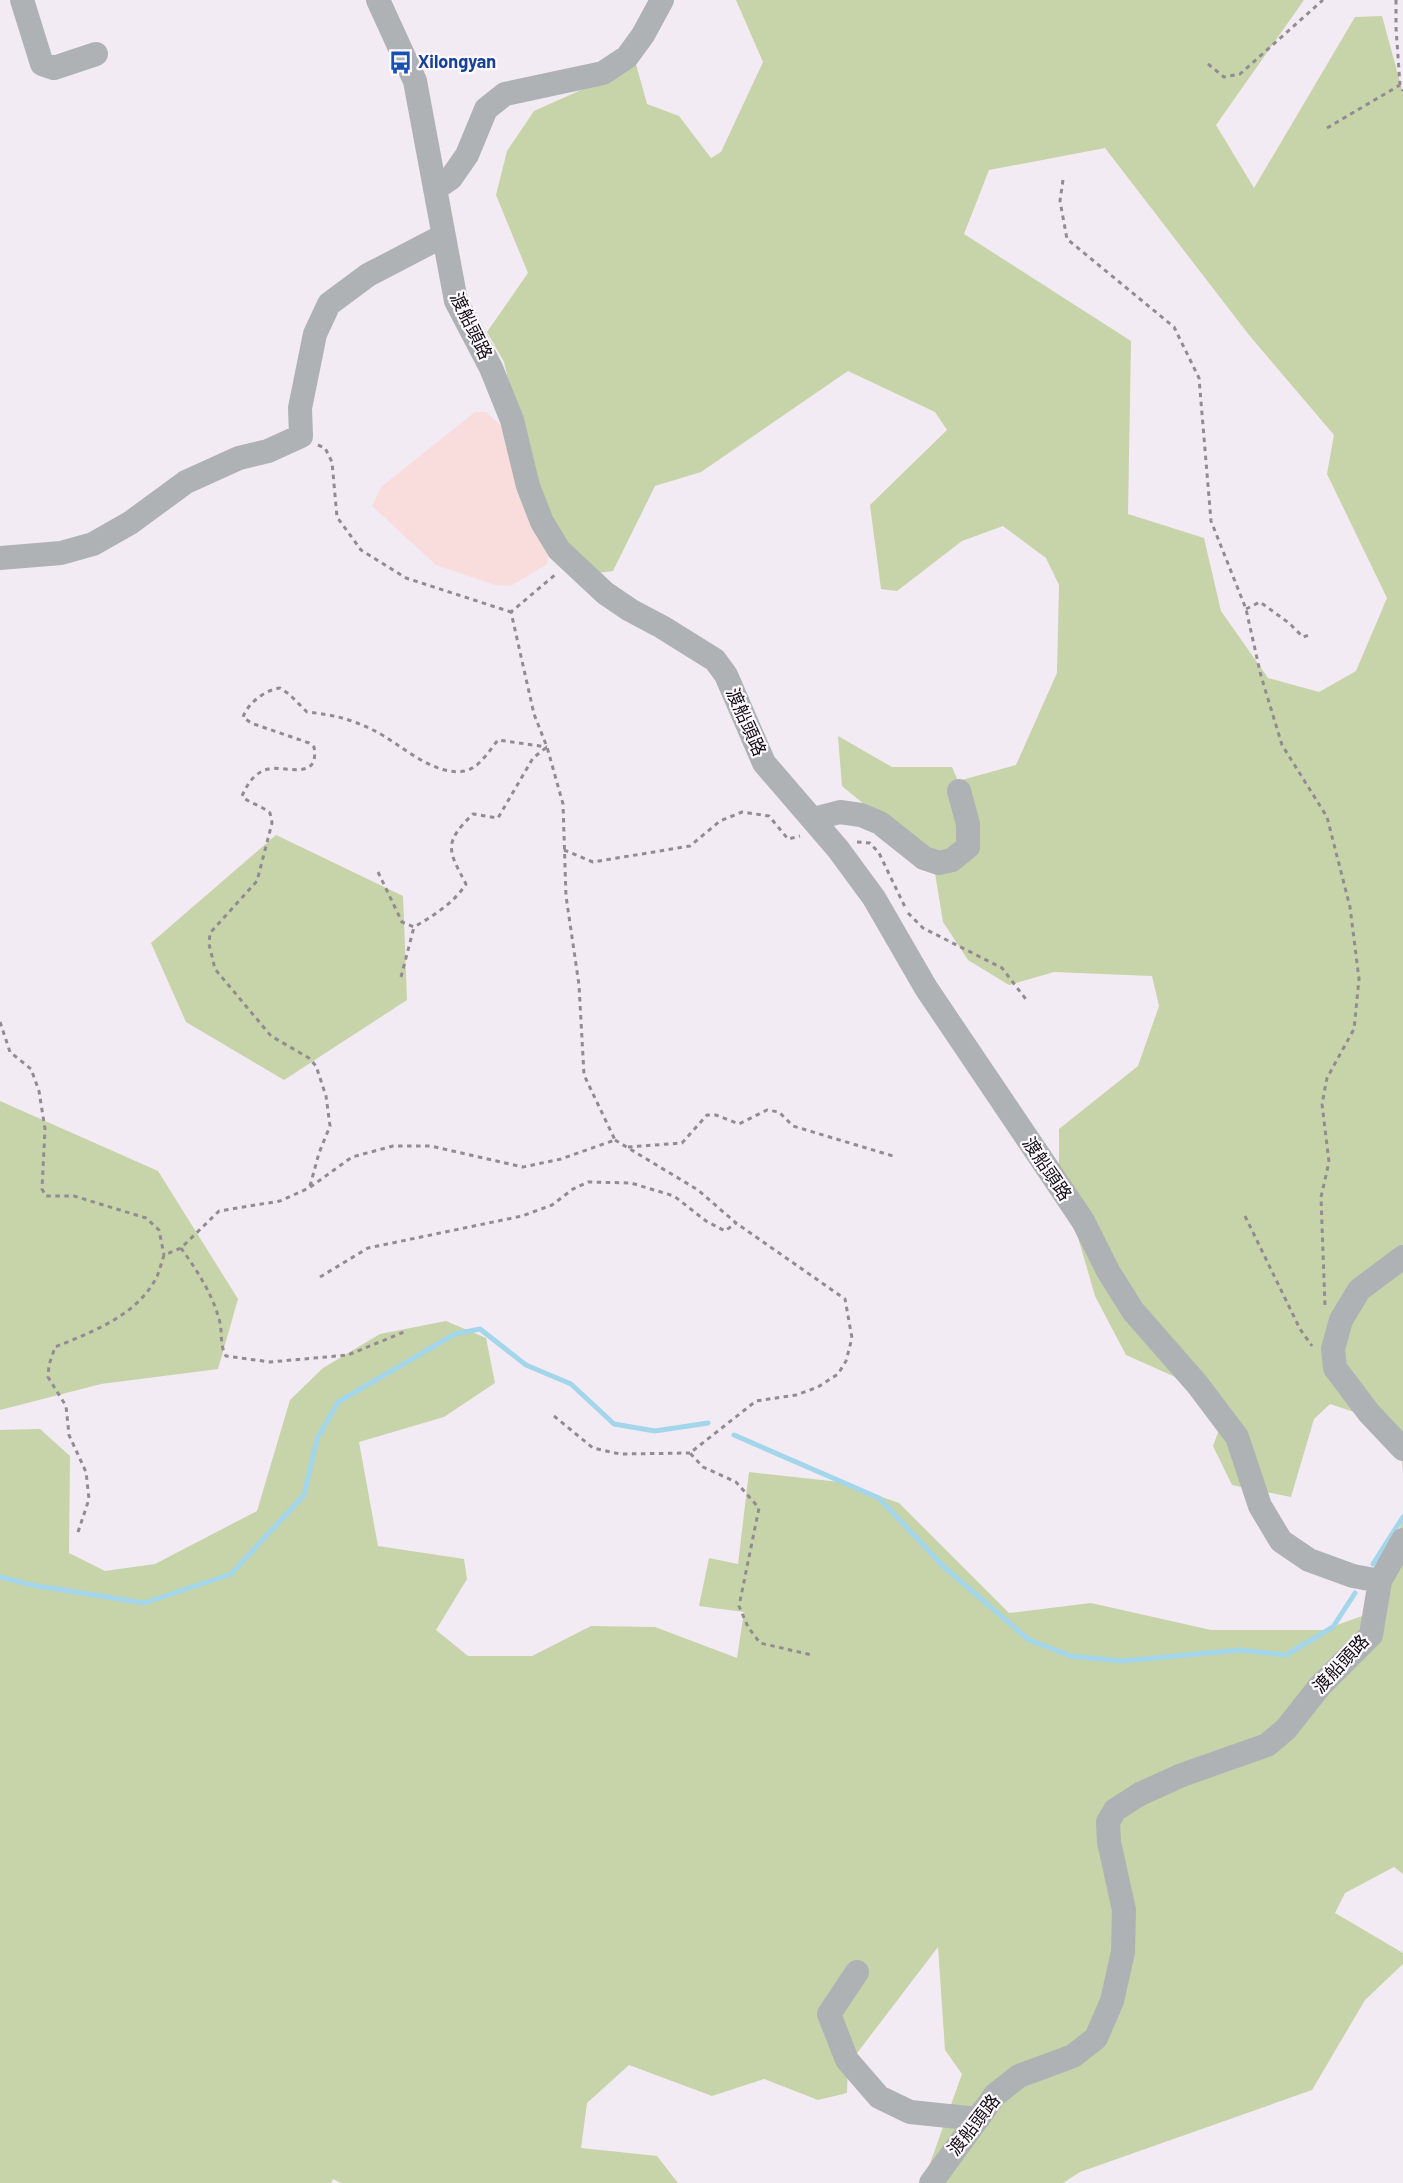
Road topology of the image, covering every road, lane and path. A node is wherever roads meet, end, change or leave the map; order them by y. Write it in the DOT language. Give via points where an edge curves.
graph roads {
  1 [pos="22,0"];
  2 [pos="378,0"];
  3 [pos="662,0"];
  4 [pos="1323,0"];
  5 [pos="1396,0"];
  6 [pos="96,54"];
  7 [pos="1208,64"];
  8 [pos="1400,85"];
  9 [pos="1403,91"];
  10 [pos="1327,128"];
  11 [pos="1063,180"];
  12 [pos="435,189"];
  13 [pos="443,236"];
  14 [pos="301,436"];
  15 [pos="0,558"];
  16 [pos="572,561"];
  17 [pos="1246,609"];
  18 [pos="511,612"];
  19 [pos="1309,635"];
  20 [pos="547,747"];
  21 [pos="959,791"];
  22 [pos="817,825"];
  23 [pos="838,849"];
  24 [pos="564,850"];
  25 [pos="378,872"];
  26 [pos="414,927"];
  27 [pos="401,977"];
  28 [pos="1028,1002"];
  29 [pos="0,1022"];
  30 [pos="615,1140"];
  31 [pos="626,1147"];
  32 [pos="893,1156"];
  33 [pos="309,1188"];
  34 [pos="1245,1216"];
  35 [pos="736,1223"];
  36 [pos="181,1248"];
  37 [pos="164,1256"];
  38 [pos="1403,1257"];
  39 [pos="320,1277"];
  40 [pos="1323,1312"];
  41 [pos="404,1332"];
  42 [pos="1335,1368"];
  43 [pos="554,1416"];
  44 [pos="1403,1449"];
  45 [pos="690,1453"];
  46 [pos="78,1532"];
  47 [pos="1403,1540"];
  48 [pos="1380,1581"];
  49 [pos="812,1655"];
  50 [pos="857,1972"];
  51 [pos="978,2119"];
  52 [pos="931,2183"];
  1 -- 6 [label="street" via="42,64 54,68"];
  2 -- 12 [label="street, 渡船頭路" via="415,81"];
  3 -- 12 [label="street" via="627,57 603,73 505,94 486,109 467,155 451,177"];
  4 -- 7 [label="path" via="1240,74 1224,77"];
  5 -- 8 [label="path"];
  8 -- 9 [label="path"];
  8 -- 10 [label="path"];
  11 -- 17 [label="path" via="1060,201 1067,238 1174,327 1198,378 1211,521"];
  12 -- 13 [label="street, 渡船頭路"];
  13 -- 14 [label="street" via="368,275 329,304 315,334 300,408"];
  13 -- 16 [label="street, 渡船頭路" via="456,301 505,400 542,522 559,550"];
  14 -- 15 [label="street" via="186,482 130,523 93,544 61,553"];
  14 -- 18 [label="path" via="325,448 332,462 337,517 361,549 406,578"];
  16 -- 18 [label="path"];
  16 -- 22 [label="street, 渡船頭路" via="621,604 716,660 764,763"];
  17 -- 19 [label="path" via="1260,602 1304,637"];
  17 -- 40 [label="path" via="1282,746 1327,817 1350,907 1359,980 1354,1029 1327,1078 1322,1104 1329,1162 1321,1197"];
  18 -- 20 [label="path" via="534,714"];
  20 -- 24 [label="path" via="563,804"];
  20 -- 26 [label="path" via="533,758 498,818 473,814 459,827 450,845 452,858 466,884 460,894"];
  20 -- 33 [label="path" via="498,740 477,765 465,771 441,769 375,731 338,715 307,712 280,688 269,690 246,710 243,717 251,723 309,743 315,753 311,765 304,770 269,769 249,780 242,796 270,813 272,823 257,881 210,933 209,945 215,969 271,1036 316,1066 330,1126"];
  21 -- 22 [label="street" via="968,824 968,847 952,860 939,864 924,858 880,823 861,815 840,812"];
  22 -- 23 [label="street, 渡船頭路"];
  22 -- 24 [label="path" via="788,839 769,816 742,812 720,821 690,846 593,862"];
  23 -- 28 [label="path" via="859,842 870,843 879,853 907,912 923,928 1002,968"];
  23 -- 48 [label="street, 渡船頭路" via="874,898 926,988 1083,1221 1133,1311 1237,1437 1260,1506 1281,1541 1309,1560"];
  24 -- 30 [label="path" via="584,1075"];
  25 -- 26 [label="path" via="402,922"];
  26 -- 27 [label="path"];
  29 -- 37 [label="path" via="10,1052 31,1069 39,1091 45,1129 42,1189 46,1196 74,1196 146,1218 159,1230"];
  30 -- 31 [label="path"];
  30 -- 33 [label="path" via="561,1159 523,1167 430,1146 393,1146 352,1157"];
  31 -- 32 [label="path" via="682,1143 707,1115 739,1124 767,1110 779,1112 793,1126"];
  31 -- 35 [label="path" via="698,1190"];
  33 -- 36 [label="path" via="280,1201 219,1211"];
  34 -- 42 [label="path" via="1300,1329"];
  35 -- 39 [label="path" via="724,1231 674,1196 631,1183 588,1182 552,1205 522,1216 368,1248"];
  35 -- 45 [label="path" via="845,1299 852,1338 838,1374 819,1387 796,1395 756,1401"];
  36 -- 37 [label="path"];
  36 -- 41 [label="path" via="198,1272 219,1320 226,1356 270,1362 348,1354"];
  37 -- 46 [label="path" via="155,1281 138,1303 90,1333 55,1347 49,1365 48,1377 66,1406 69,1434 86,1472 90,1499"];
  38 -- 42 [label="street" via="1359,1290 1341,1320 1333,1349"];
  42 -- 44 [label="street"];
  43 -- 45 [label="path" via="593,1448 620,1454"];
  45 -- 49 [label="path" via="703,1467 736,1482 759,1508 739,1606 748,1627 760,1643"];
  47 -- 48 [label="street"];
  48 -- 51 [label="street, 渡船頭路" via="1371,1635 1320,1686 1286,1729 1267,1745 1182,1775 1115,1810 1107,1822 1124,1910 1123,1952 1112,2001 1096,2038 1073,2056 1019,2076 995,2095"];
  50 -- 51 [label="street" via="829,2014 847,2060 879,2097 910,2112"];
  51 -- 52 [label="street, 渡船頭路"];
}
